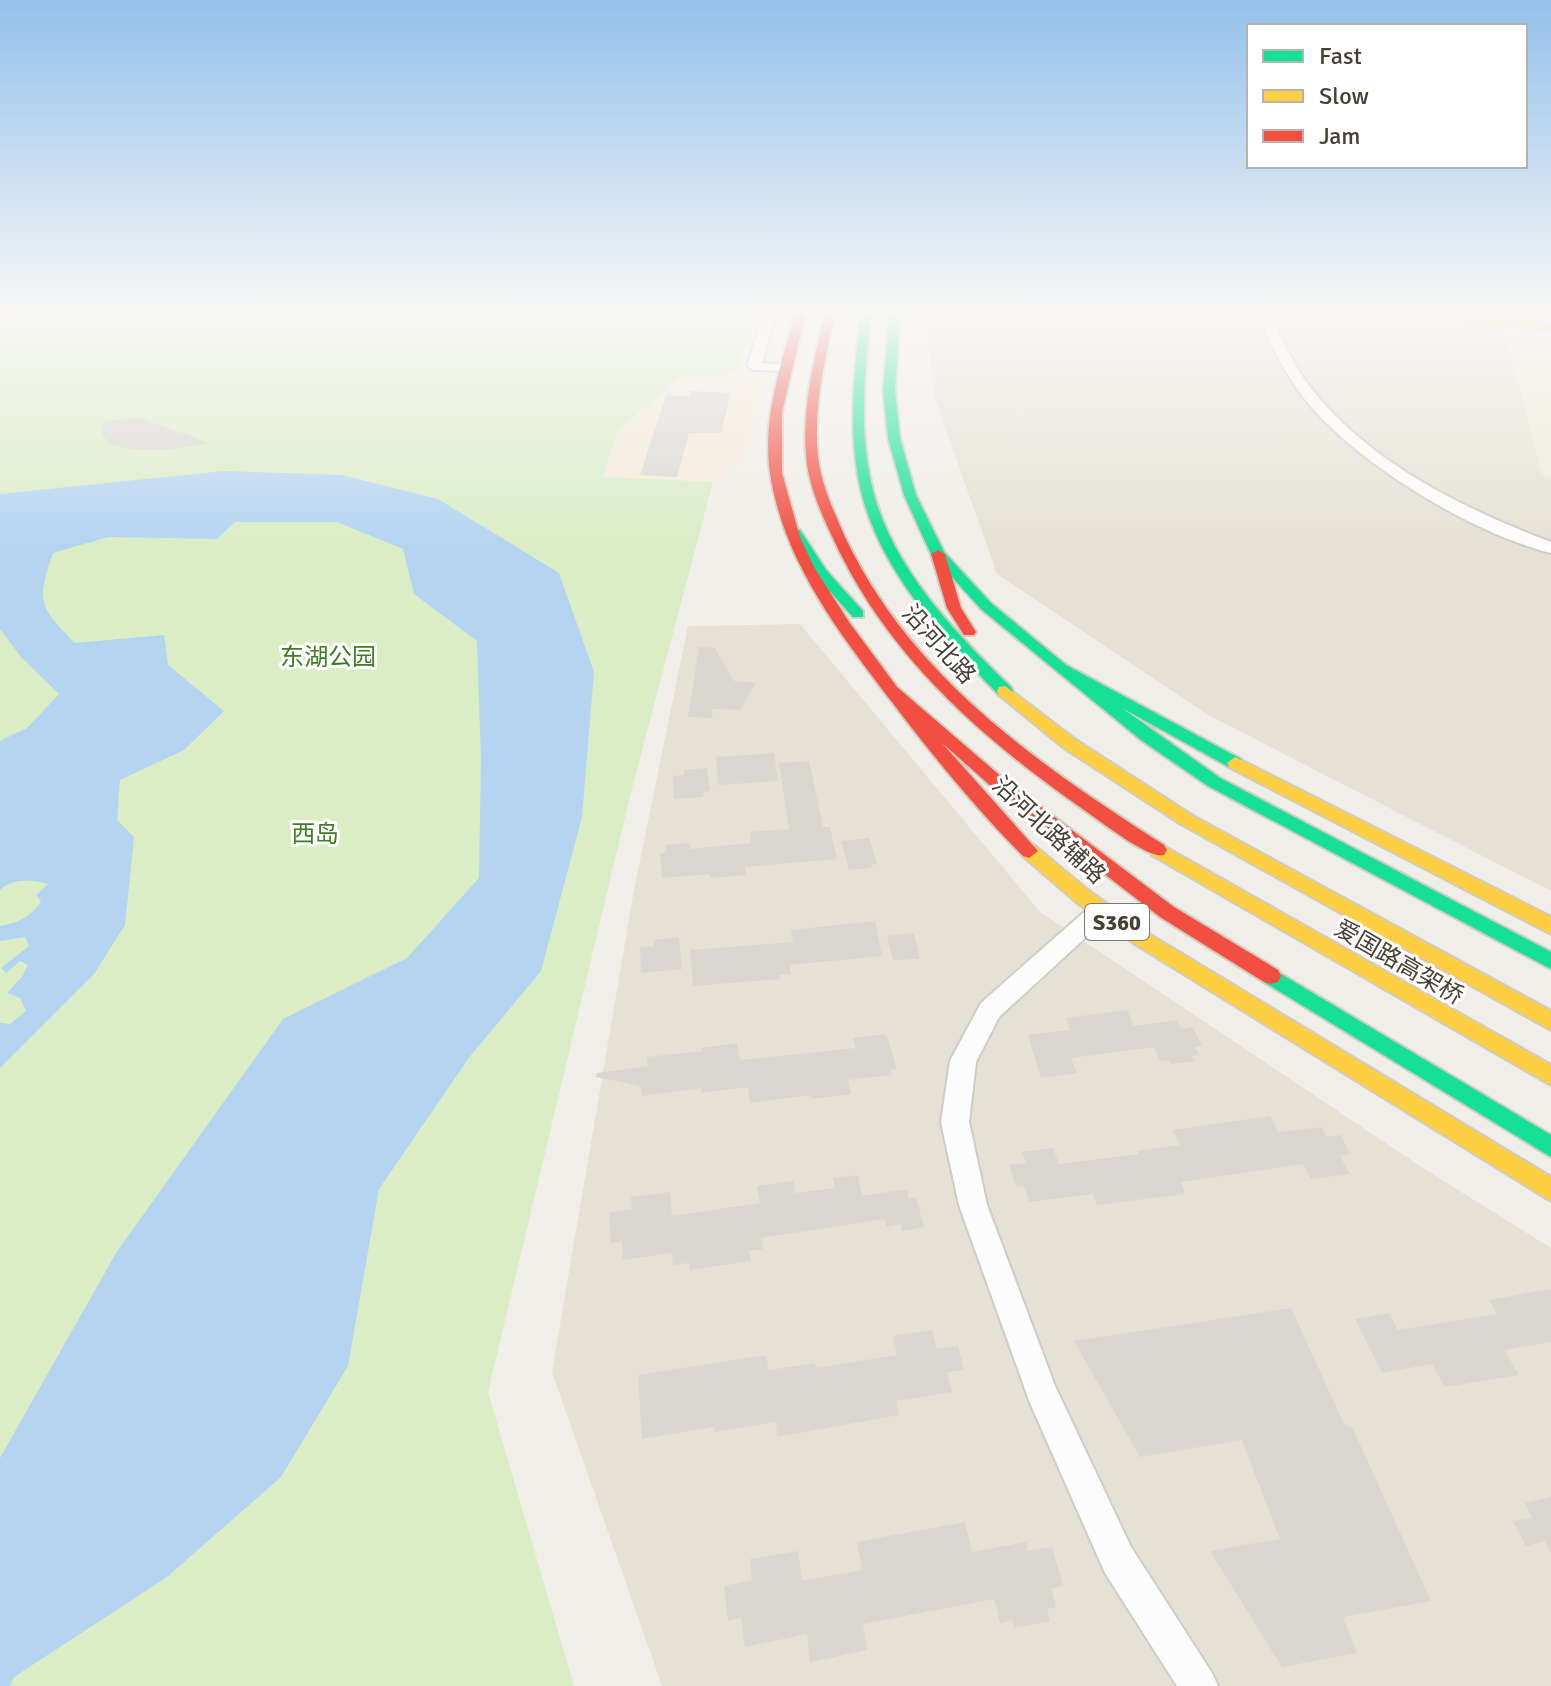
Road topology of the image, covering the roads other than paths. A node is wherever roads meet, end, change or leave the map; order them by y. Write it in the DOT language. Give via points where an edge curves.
graph roads {
  1 [pos="784,391"];
  2 [pos="816,391"];
  3 [pos="856,391"];
  4 [pos="889,391"];
  5 [pos="1307,391"];
  6 [pos="795,533"];
  7 [pos="1551,548"];
  8 [pos="938,554"];
  9 [pos="1061,668"];
  10 [pos="891,690"];
  11 [pos="1009,694"];
  12 [pos="976,717"];
  13 [pos="1265,864"];
  14 [pos="1223,891"];
  15 [pos="1100,911"];
  16 [pos="1551,926"];
  17 [pos="1551,961"];
  18 [pos="1551,1021"];
  19 [pos="1551,1076"];
  20 [pos="1551,1147"];
  21 [pos="1551,1190"];
  22 [pos="1199,1686"];
  1 -- 6 [label="main road, 沿河北路辅路 / S360" via="775,461"];
  2 -- 12 [label="main road, 沿河北路" via="811,419 815,476 823,506 860,584 929,672"];
  3 -- 11 [label="main road, 沿河北路" via="869,501 905,574 963,649"];
  4 -- 8 [label="main road" via="894,438 910,495"];
  5 -- 7 [label="street" via="1363,446 1429,492"];
  6 -- 10 [label="main road, 沿河北路辅路 / S360" via="822,595"];
  6 -- 12 [label="main road" via="821,573 879,636"];
  8 -- 9 [label="main road" via="986,606"];
  8 -- 11 [label="main road" via="954,608"];
  9 -- 16 [label="main road" via="1168,729"];
  9 -- 17 [label="main road" via="1214,782"];
  10 -- 15 [label="main road, 沿河北路辅路 / S360" via="958,775 1027,850"];
  10 -- 20 [label="main road" via="998,783 1167,912"];
  11 -- 13 [label="main road, 沿河北路" via="1136,789"];
  12 -- 14 [label="main road, 沿河北路" via="1072,793"];
  13 -- 18 [label="main road, 爱国路高架桥"];
  14 -- 19 [label="main road, 爱国路高架桥"];
  15 -- 21 [label="main road, 沿河北路辅路 / S360"];
  15 -- 22 [label="street" via="990,1010 963,1061 955,1122 973,1205 1041,1392 1118,1560"];
}
